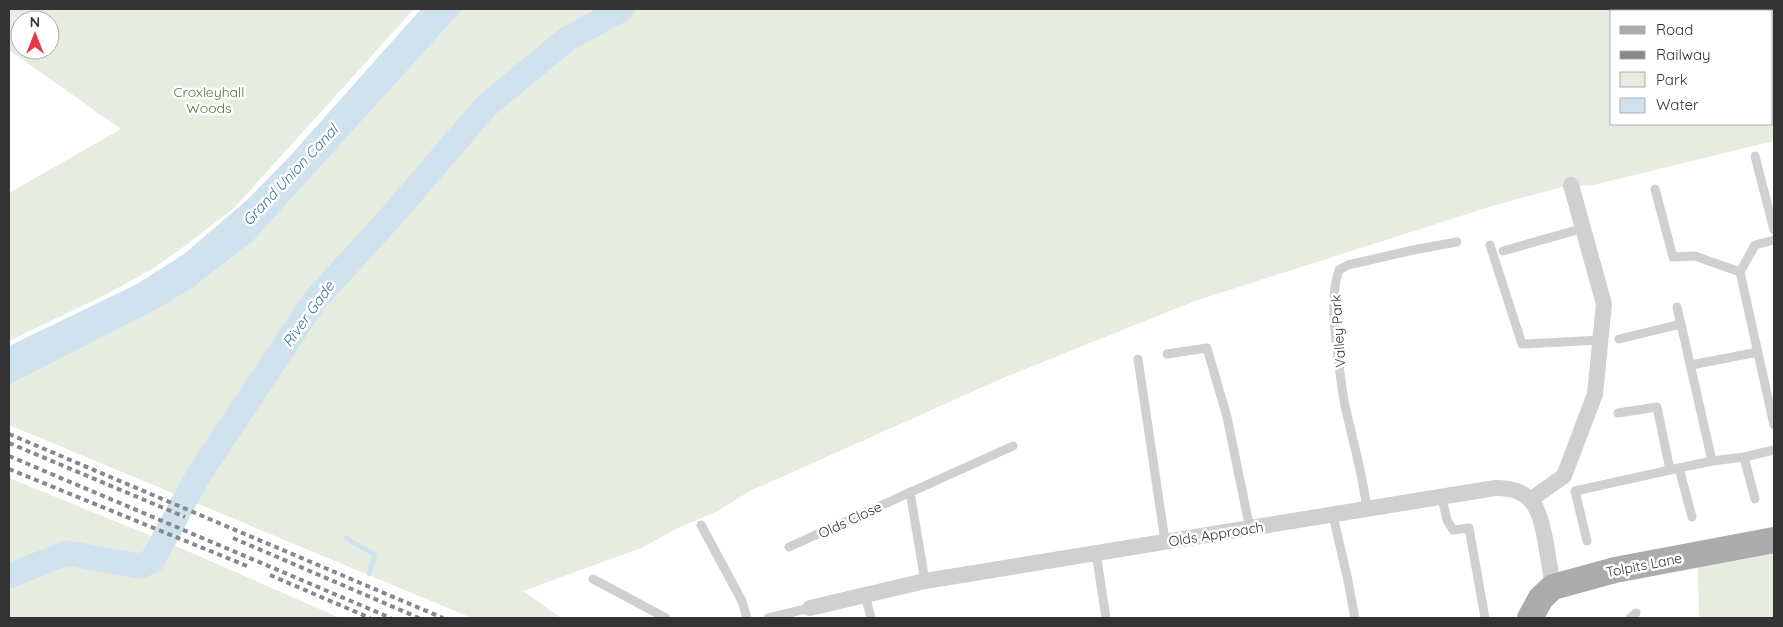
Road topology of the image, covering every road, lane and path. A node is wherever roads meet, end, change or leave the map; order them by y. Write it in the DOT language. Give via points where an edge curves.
graph roads {
  1 [pos="1755,156"];
  2 [pos="1571,185"];
  3 [pos="1655,190"];
  4 [pos="1584,228"];
  5 [pos="1774,230"];
  6 [pos="1774,240"];
  7 [pos="1457,242"];
  8 [pos="1490,245"];
  9 [pos="1503,250"];
  10 [pos="1740,272"];
  11 [pos="1677,307"];
  12 [pos="1681,324"];
  13 [pos="1619,339"];
  14 [pos="1601,340"];
  15 [pos="1758,352"];
  16 [pos="1167,354"];
  17 [pos="1138,359"];
  18 [pos="1691,365"];
  19 [pos="1618,413"];
  20 [pos="1774,425"];
  21 [pos="1013,446"];
  22 [pos="1774,450"];
  23 [pos="1744,457"];
  24 [pos="1712,461"];
  25 [pos="1675,469"];
  26 [pos="910,492"];
  27 [pos="1442,498"];
  28 [pos="1755,499"];
  29 [pos="1530,500"];
  30 [pos="1367,510"];
  31 [pos="1333,516"];
  32 [pos="1692,517"];
  33 [pos="701,525"];
  34 [pos="1250,529"];
  35 [pos="1774,540"];
  36 [pos="1587,541"];
  37 [pos="1165,542"];
  38 [pos="789,548"];
  39 [pos="1096,553"];
  40 [pos="593,579"];
  41 [pos="925,582"];
  42 [pos="1553,587"];
  43 [pos="865,595"];
  44 [pos="810,608"];
  45 [pos="781,616"];
  46 [pos="666,618"];
  47 [pos="747,618"];
  48 [pos="768,618"];
  49 [pos="871,618"];
  50 [pos="1106,618"];
  51 [pos="1355,618"];
  52 [pos="1485,618"];
  53 [pos="1530,618"];
  1 -- 5 [label="lane"];
  2 -- 4 [label="street"];
  3 -- 10 [label="lane" via="1673,256 1695,256"];
  4 -- 9 [label="lane"];
  4 -- 14 [label="street" via="1604,304"];
  6 -- 10 [label="lane" via="1755,245"];
  7 -- 30 [label="lane, Valley Park" via="1348,265 1339,270 1335,282 1334,314 1339,360"];
  8 -- 14 [label="lane" via="1522,344"];
  10 -- 15 [label="lane"];
  11 -- 12 [label="lane"];
  12 -- 13 [label="lane"];
  12 -- 18 [label="lane"];
  14 -- 29 [label="street" via="1595,394 1564,476"];
  15 -- 18 [label="lane"];
  15 -- 20 [label="lane"];
  16 -- 34 [label="lane" via="1207,348 1227,417"];
  17 -- 37 [label="lane"];
  18 -- 24 [label="lane"];
  19 -- 25 [label="lane" via="1658,407"];
  21 -- 26 [label="lane, Olds Close"];
  22 -- 23 [label="lane"];
  23 -- 24 [label="lane"];
  23 -- 28 [label="lane"];
  24 -- 25 [label="lane"];
  25 -- 32 [label="lane"];
  25 -- 36 [label="lane" via="1575,492"];
  26 -- 38 [label="lane, Olds Close"];
  26 -- 41 [label="lane"];
  27 -- 29 [label="street, Olds Approach" via="1506,488 1522,493"];
  27 -- 30 [label="street, Olds Approach"];
  27 -- 52 [label="lane" via="1453,530 1469,528"];
  29 -- 42 [label="street" via="1542,522"];
  30 -- 31 [label="street, Olds Approach"];
  31 -- 34 [label="street, Olds Approach"];
  31 -- 51 [label="lane"];
  33 -- 47 [label="lane" via="742,601"];
  34 -- 37 [label="street, Olds Approach"];
  35 -- 42 [label="main road, Tolpits Lane" via="1615,570"];
  37 -- 39 [label="street, Olds Approach"];
  39 -- 41 [label="street, Olds Approach"];
  39 -- 50 [label="lane"];
  40 -- 46 [label="lane"];
  41 -- 43 [label="street, Olds Approach"];
  42 -- 53 [label="main road" via="1541,598"];
  43 -- 44 [label="street, Olds Approach"];
  43 -- 49 [label="lane"];
  44 -- 45 [label="lane"];
  45 -- 48 [label="lane"];
}
